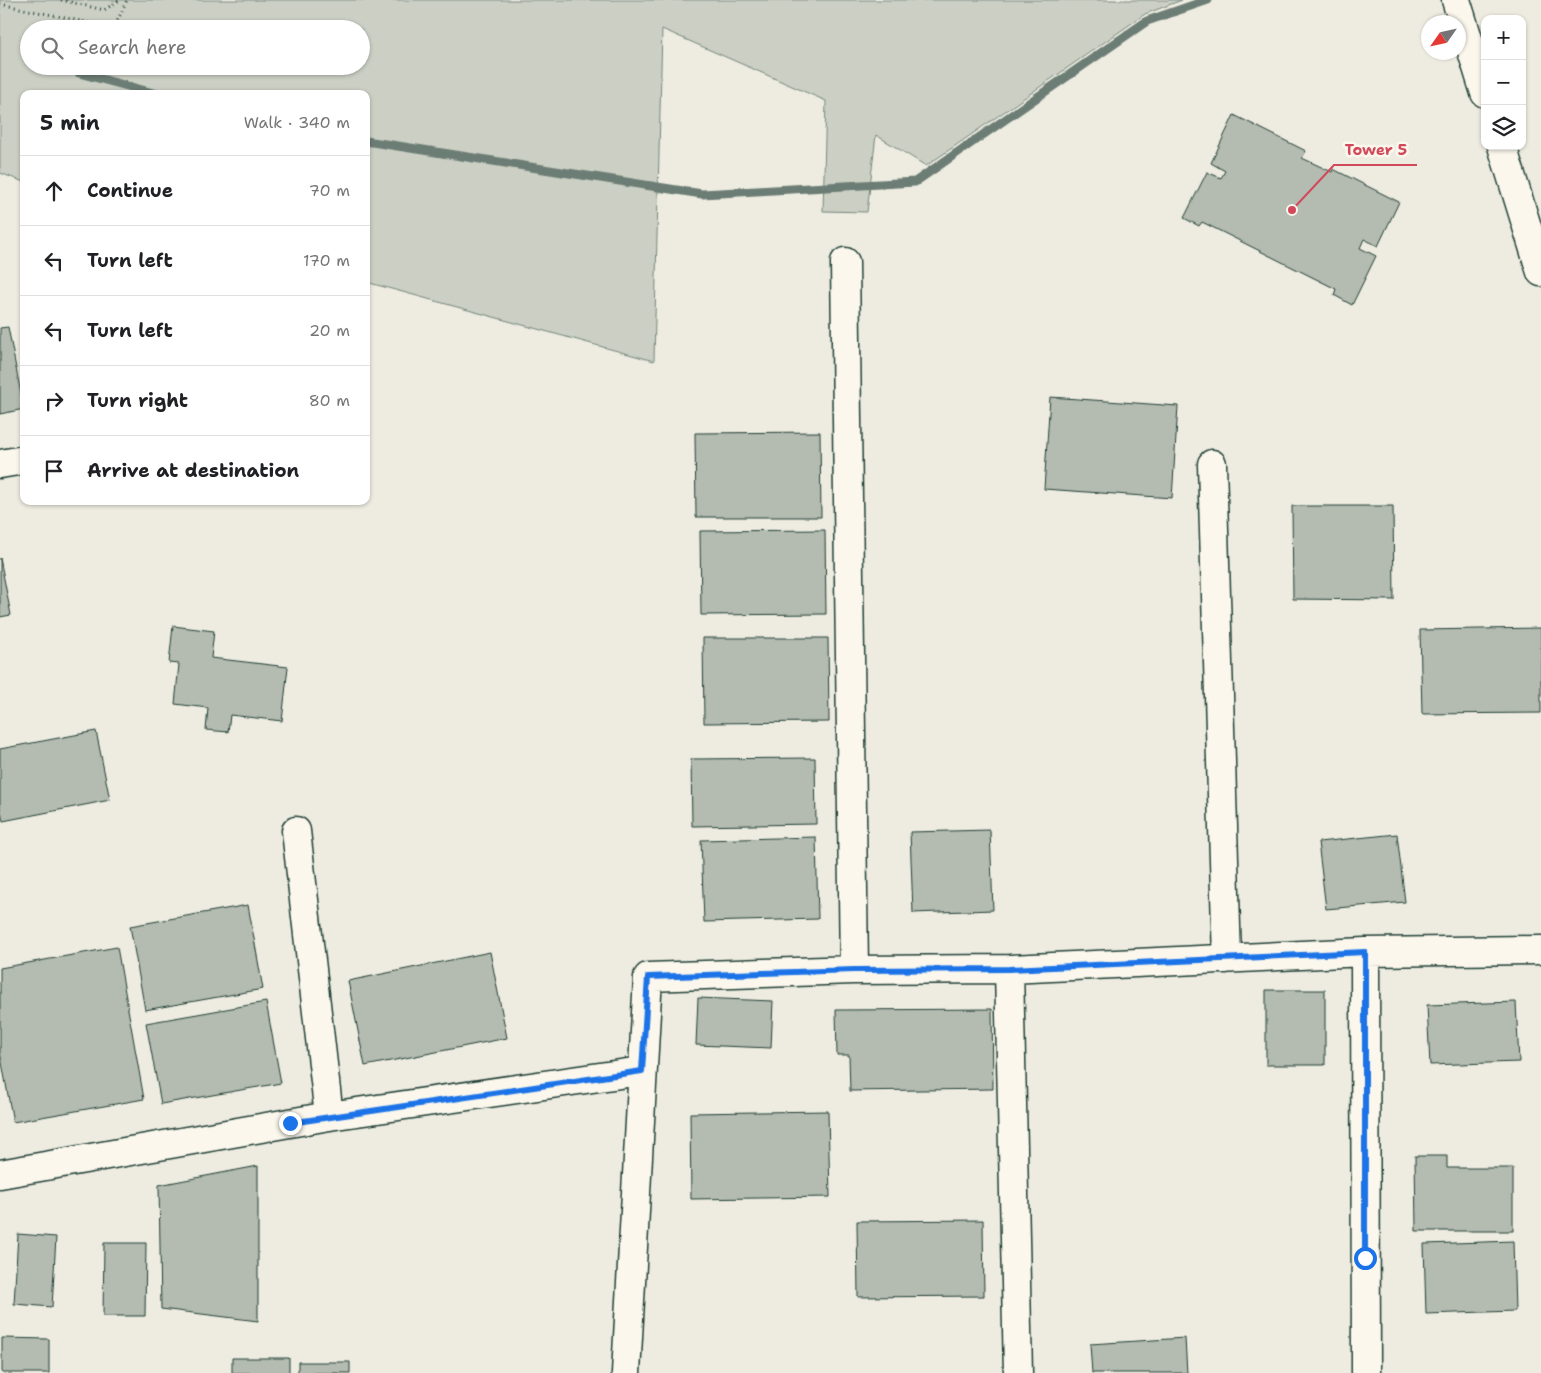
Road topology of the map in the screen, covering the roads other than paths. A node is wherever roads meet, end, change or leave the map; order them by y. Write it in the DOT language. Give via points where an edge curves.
graph roads {
  1 [pos="1456,0"];
  2 [pos="1481,79"];
  3 [pos="1503,150"];
  4 [pos="846,262"];
  5 [pos="1541,272"];
  6 [pos="20,461"];
  7 [pos="0,464"];
  8 [pos="1212,464"];
  9 [pos="296,831"];
  10 [pos="1541,950"];
  11 [pos="1365,952"];
  12 [pos="1227,959"];
  13 [pos="1009,969"];
  14 [pos="854,970"];
  15 [pos="642,1071"];
  16 [pos="329,1116"];
  17 [pos="0,1174"];
  18 [pos="626,1373"];
  19 [pos="1018,1373"];
  20 [pos="1366,1373"];
  1 -- 2 [label="street"];
  3 -- 5 [label="street"];
  4 -- 14 [label="street"];
  6 -- 7 [label="street"];
  8 -- 12 [label="street"];
  9 -- 16 [label="street"];
  10 -- 11 [label="street"];
  11 -- 12 [label="street"];
  11 -- 20 [label="street"];
  12 -- 13 [label="street"];
  13 -- 14 [label="street"];
  13 -- 19 [label="street"];
  14 -- 15 [label="street" via="648,977"];
  15 -- 16 [label="street"];
  15 -- 18 [label="street"];
  16 -- 17 [label="street"];
}
